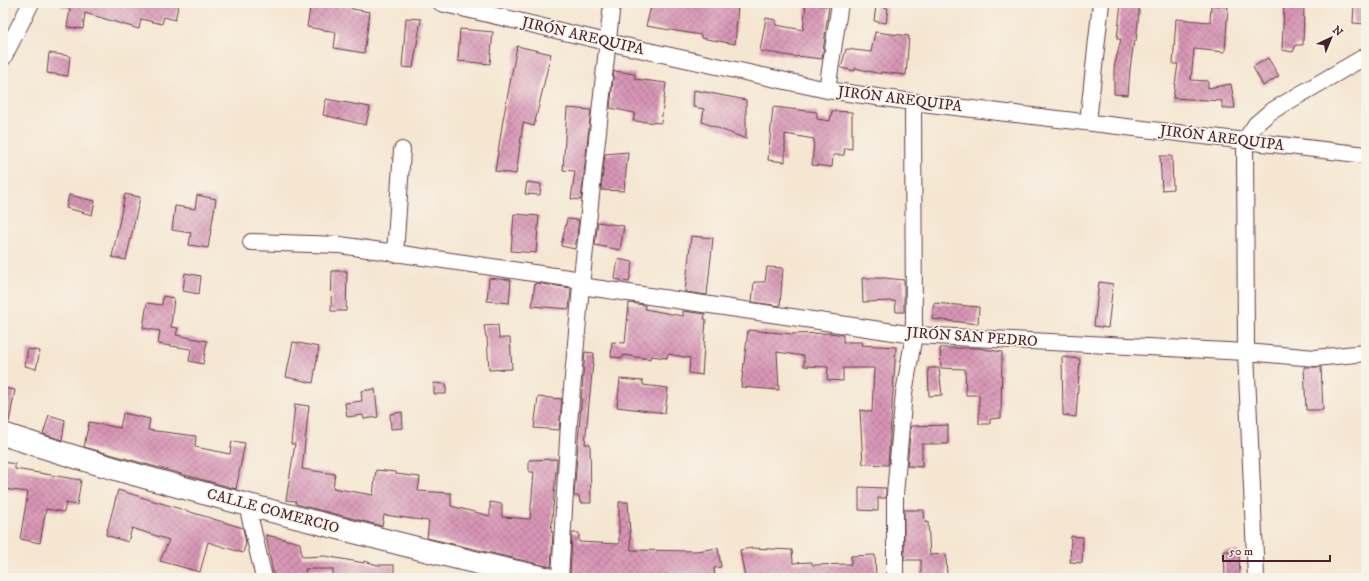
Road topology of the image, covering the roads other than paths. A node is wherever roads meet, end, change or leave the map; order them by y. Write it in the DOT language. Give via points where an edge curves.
graph roads {
  1 [pos="31,3"];
  2 [pos="441,3"];
  3 [pos="612,3"];
  4 [pos="840,3"];
  5 [pos="1100,3"];
  6 [pos="607,42"];
  7 [pos="1366,56"];
  8 [pos="3,58"];
  9 [pos="828,90"];
  10 [pos="913,102"];
  11 [pos="1088,122"];
  12 [pos="1245,140"];
  13 [pos="402,150"];
  14 [pos="1366,155"];
  15 [pos="251,242"];
  16 [pos="395,254"];
  17 [pos="582,283"];
  18 [pos="914,335"];
  19 [pos="1246,352"];
  20 [pos="1366,353"];
  21 [pos="3,434"];
  22 [pos="247,505"];
  23 [pos="264,578"];
  24 [pos="546,578"];
  25 [pos="560,578"];
  26 [pos="895,578"];
  27 [pos="1256,578"];
  1 -- 8 [label="street"];
  2 -- 6 [label="street, JIRÓN AREQUIPA"];
  3 -- 6 [label="street"];
  4 -- 9 [label="street"];
  5 -- 11 [label="street"];
  6 -- 9 [label="street, JIRÓN AREQUIPA"];
  6 -- 17 [label="street"];
  7 -- 12 [label="street" via="1270,112 1256,124"];
  9 -- 10 [label="street, JIRÓN AREQUIPA"];
  10 -- 11 [label="street, JIRÓN AREQUIPA"];
  10 -- 18 [label="street"];
  11 -- 12 [label="street, JIRÓN AREQUIPA"];
  12 -- 14 [label="street, JIRÓN AREQUIPA"];
  12 -- 19 [label="street"];
  13 -- 16 [label="street"];
  15 -- 16 [label="street, JIRÓN SAN PEDRO" via="340,245"];
  16 -- 17 [label="street, JIRÓN SAN PEDRO"];
  17 -- 18 [label="street, JIRÓN SAN PEDRO"];
  17 -- 25 [label="street" via="569,423"];
  18 -- 19 [label="street, JIRÓN SAN PEDRO"];
  18 -- 26 [label="street" via="904,393 895,494"];
  19 -- 20 [label="street, JIRÓN SAN PEDRO" via="1315,358"];
  19 -- 27 [label="street"];
  21 -- 22 [label="street, CALLE COMERCIO" via="66,455"];
  22 -- 23 [label="street"];
  22 -- 24 [label="street, CALLE COMERCIO"];
}
